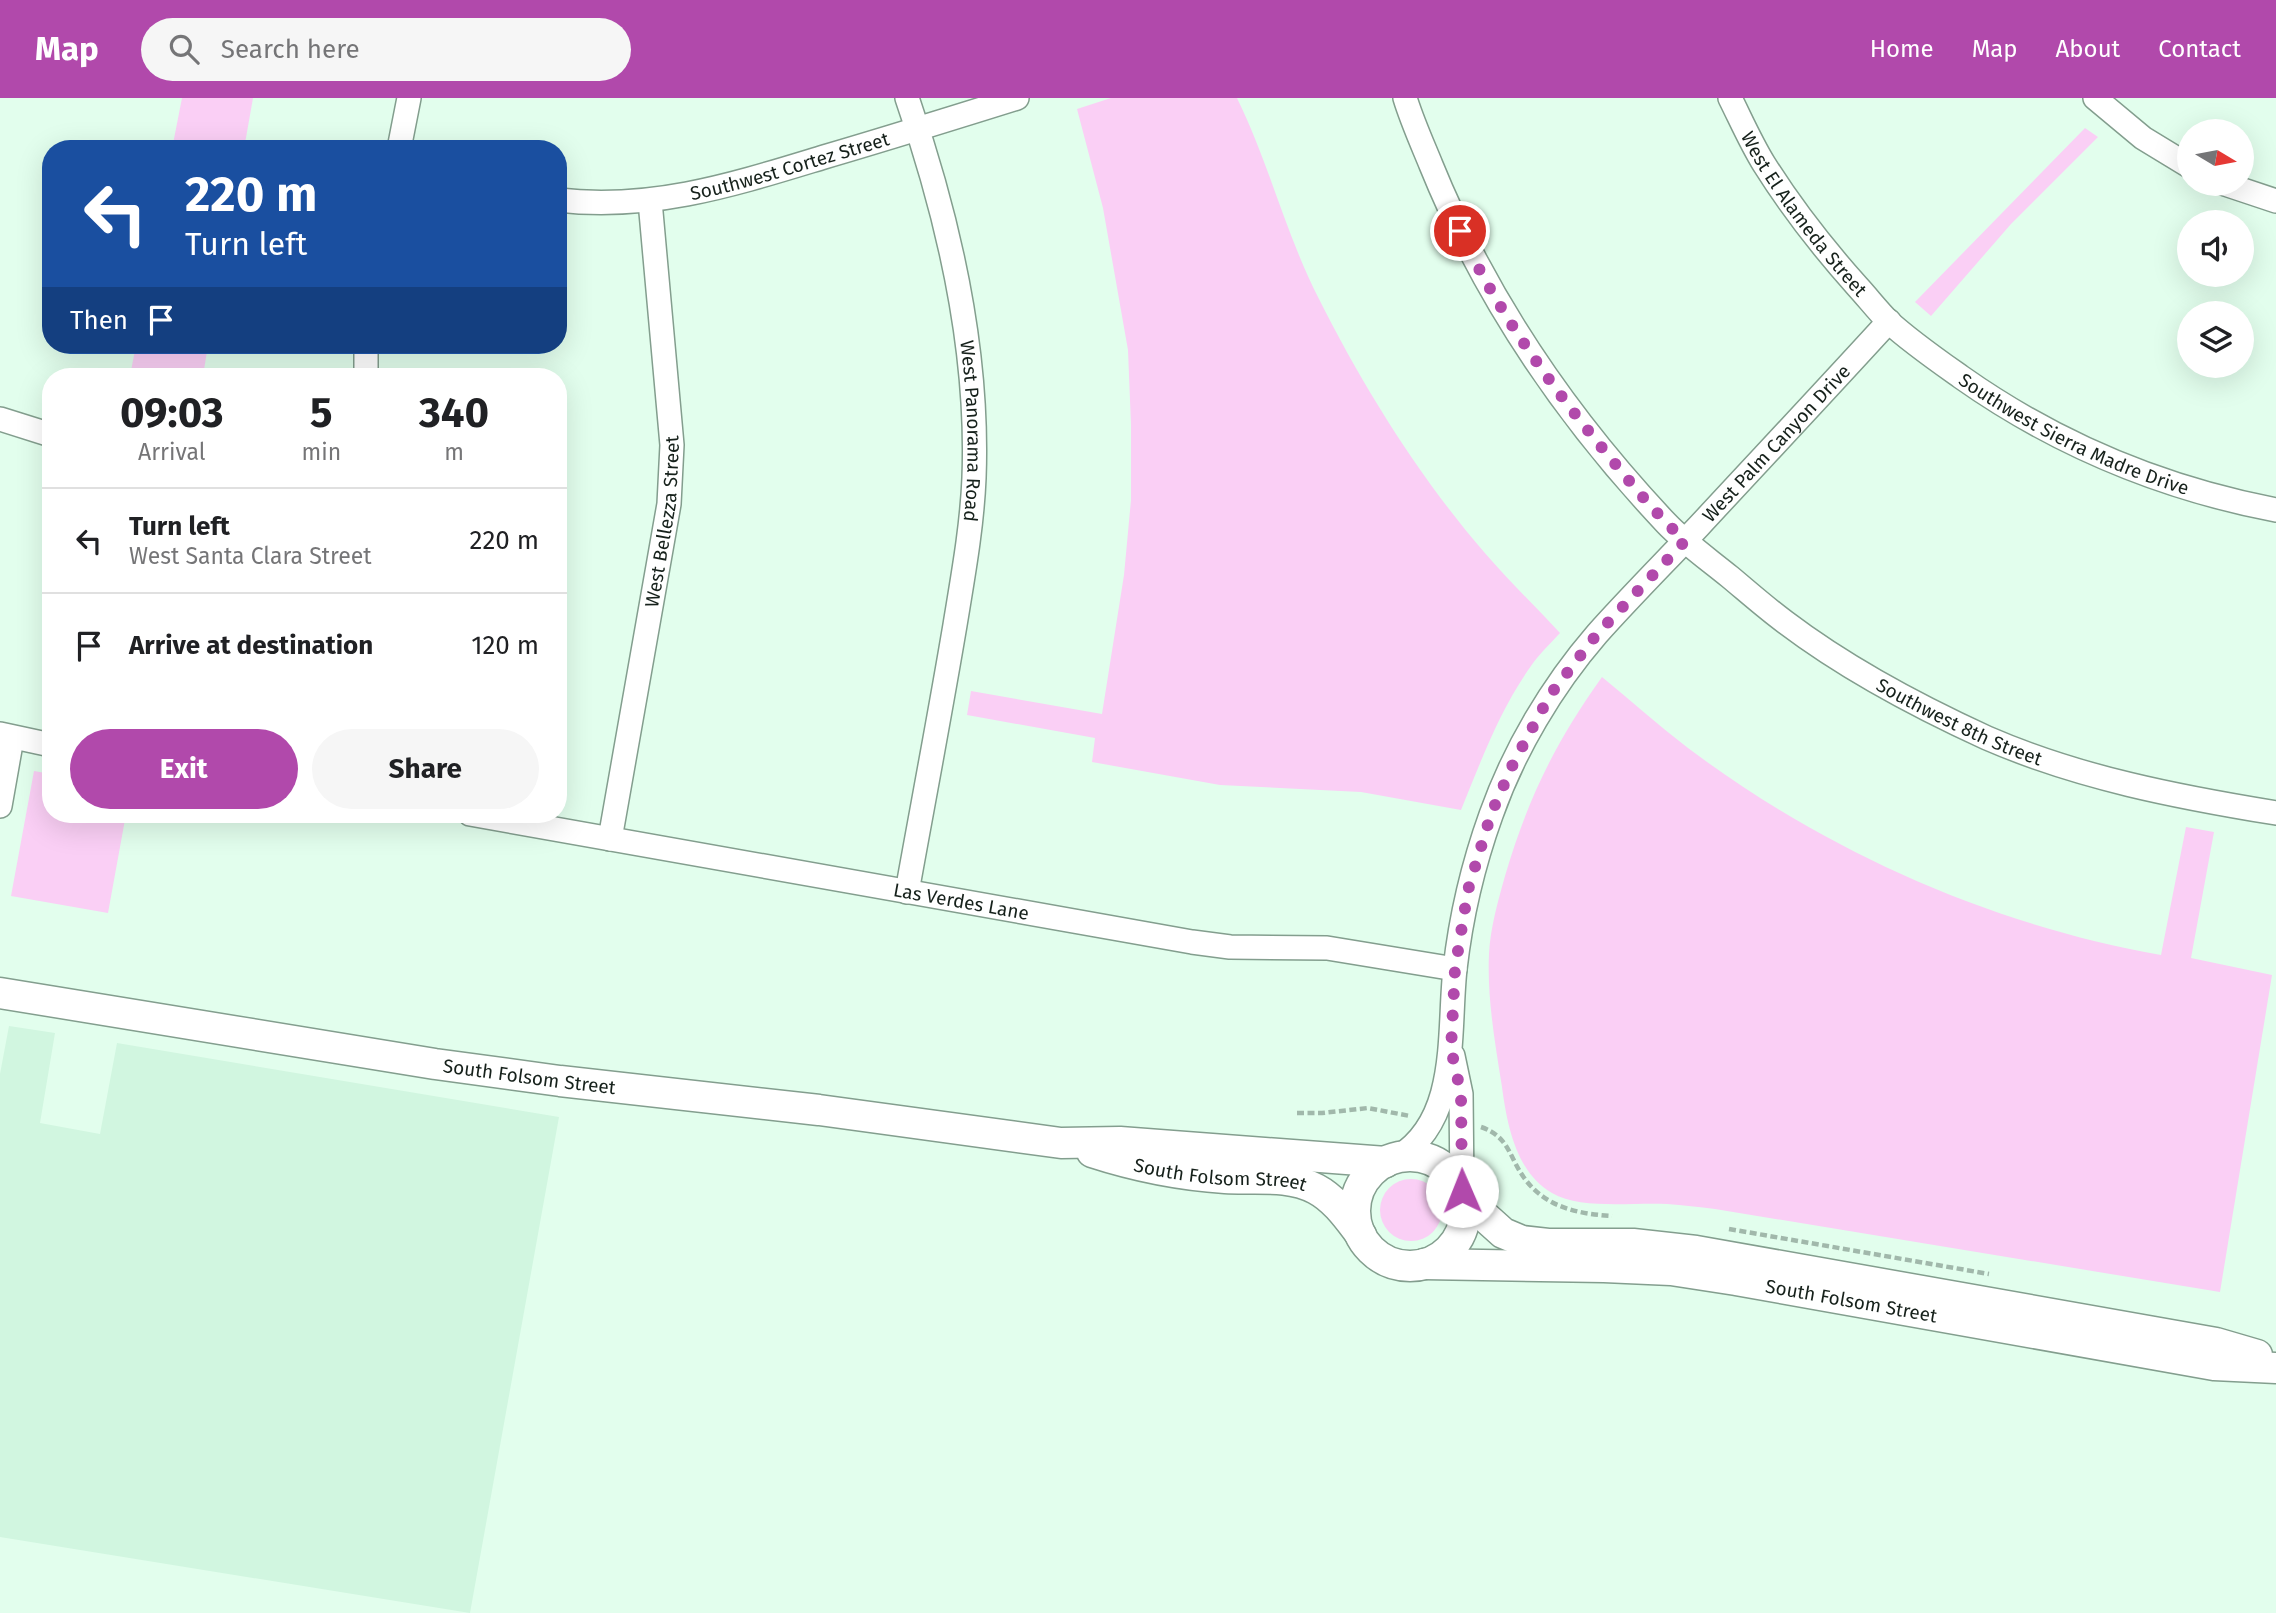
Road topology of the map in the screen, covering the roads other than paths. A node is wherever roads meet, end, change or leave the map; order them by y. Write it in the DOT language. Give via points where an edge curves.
graph roads {
  1 [pos="409,98"];
  2 [pos="907,98"];
  3 [pos="1017,98"];
  4 [pos="1405,98"];
  5 [pos="1730,98"];
  6 [pos="2095,98"];
  7 [pos="918,129"];
  8 [pos="401,140"];
  9 [pos="2177,159"];
  10 [pos="2254,194"];
  11 [pos="567,200"];
  12 [pos="650,201"];
  13 [pos="2276,201"];
  14 [pos="1889,321"];
  15 [pos="0,419"];
  16 [pos="42,432"];
  17 [pos="2276,510"];
  18 [pos="1685,541"];
  19 [pos="6,736"];
  20 [pos="42,744"];
  21 [pos="0,806"];
  22 [pos="2276,813"];
  23 [pos="520,823"];
  24 [pos="610,839"];
  25 [pos="907,892"];
  26 [pos="1455,969"];
  27 [pos="0,993"];
  28 [pos="1451,1049"];
  29 [pos="1062,1143"];
  30 [pos="1392,1160"];
  31 [pos="1463,1195"];
  32 [pos="1361,1235"];
  33 [pos="1424,1265"];
  34 [pos="2276,1360"];
  35 [pos="2276,1368"];
  1 -- 8 [label="street"];
  2 -- 7 [label="street, West Panorama Road"];
  3 -- 7 [label="street, Southwest Cortez Street"];
  4 -- 18 [label="street, Southwest 8th Street" via="1469,251 1499,304 1566,404"];
  5 -- 14 [label="street, West El Alameda Street" via="1763,163 1803,221"];
  6 -- 9 [label="street" via="2143,138"];
  7 -- 12 [label="street, Southwest Cortez Street" via="725,187"];
  7 -- 25 [label="street, West Panorama Road" via="956,272 968,345 974,478 967,552"];
  10 -- 13 [label="street"];
  11 -- 12 [label="street, Southwest Cortez Street"];
  12 -- 24 [label="street, West Bellezza Street" via="672,446 669,503"];
  14 -- 17 [label="street, Southwest Sierra Madre Drive" via="1986,394 2065,441 2189,489"];
  14 -- 18 [label="street, West Palm Canyon Drive"];
  15 -- 16 [label="street"];
  18 -- 22 [label="street, Southwest 8th Street" via="1786,623 1863,675 1990,739 2146,790"];
  18 -- 26 [label="street, West Palm Canyon Drive" via="1589,645 1550,695 1491,814 1468,890"];
  19 -- 20 [label="street"];
  19 -- 21 [label="street"];
  23 -- 24 [label="street, Las Verdes Lane"];
  24 -- 25 [label="street, Las Verdes Lane"];
  25 -- 26 [label="street, Las Verdes Lane" via="1192,942 1327,948"];
  26 -- 28 [label="street, West Palm Canyon Drive"];
  27 -- 29 [label="street, South Folsom Street" via="447,1066"];
  28 -- 30 [label="street, West Palm Canyon Drive" via="1433,1120 1412,1149"];
  28 -- 31 [label="street, West Palm Canyon Drive" via="1461,1094"];
  29 -- 30 [label="street, South Folsom Street" via="1120,1142"];
  29 -- 32 [label="street, South Folsom Street" via="1178,1173 1299,1183 1331,1199"];
  30 -- 31 [label="street" via="1429,1159 1454,1178"];
  30 -- 32 [label="street" via="1372,1172 1362,1186 1356,1202"];
  31 -- 33 [label="street" via="1461,1232 1453,1246"];
  31 -- 34 [label="street, South Folsom Street" via="1503,1233 1522,1241 1696,1251 2216,1343"];
  32 -- 33 [label="street" via="1387,1261"];
  33 -- 35 [label="street, South Folsom Street" via="1671,1270 2214,1365"];
}
